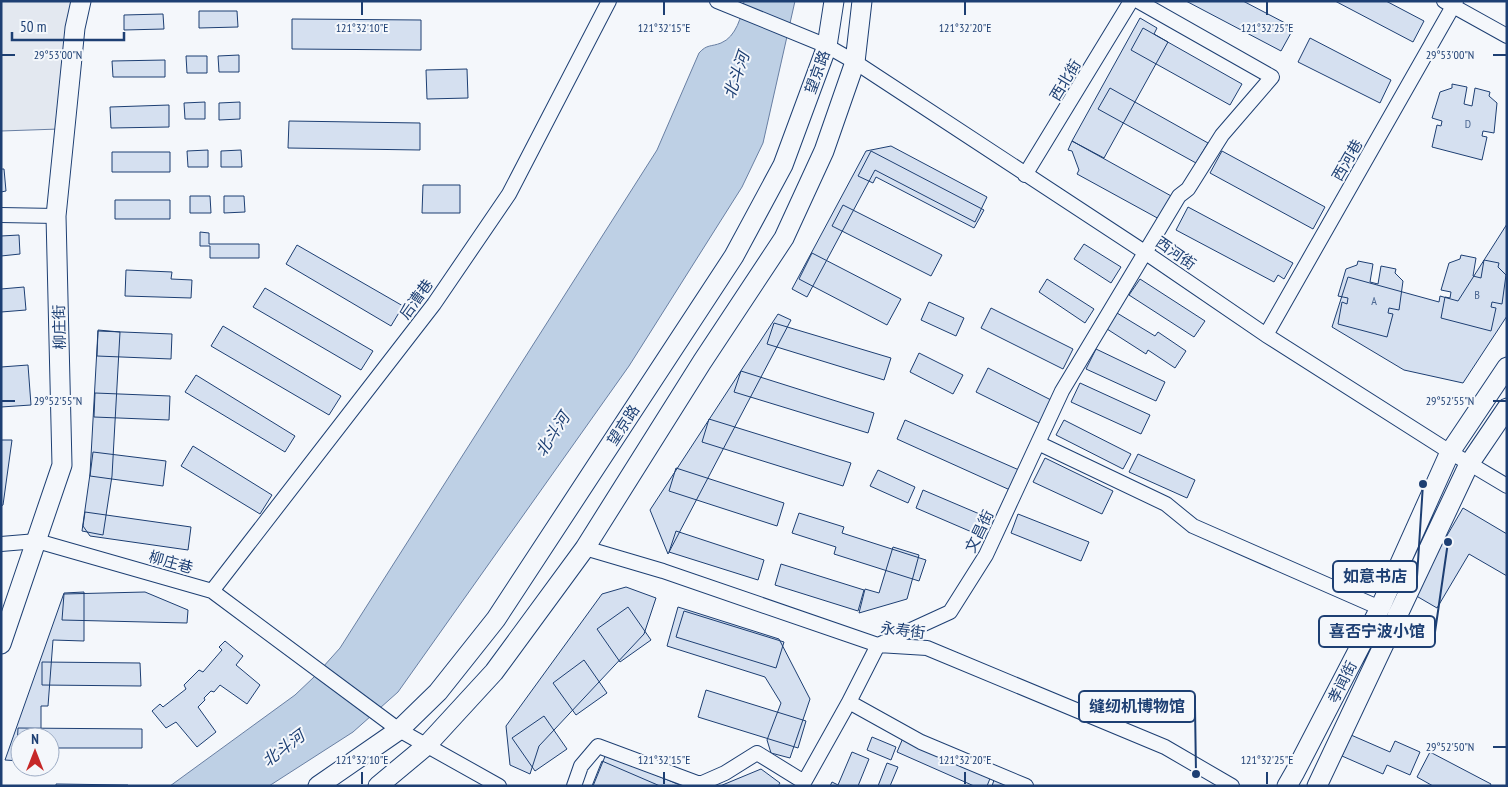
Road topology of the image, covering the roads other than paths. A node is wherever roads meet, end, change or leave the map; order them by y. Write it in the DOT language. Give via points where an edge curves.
graph roads {
  1 [pos="81,1"];
  2 [pos="609,1"];
  3 [pos="834,1"];
  4 [pos="862,1"];
  5 [pos="1131,1"];
  6 [pos="1138,1"];
  7 [pos="720,3"];
  8 [pos="1451,3"];
  9 [pos="1507,36"];
  10 [pos="827,46"];
  11 [pos="855,62"];
  12 [pos="1026,175"];
  13 [pos="1,215"];
  14 [pos="56,216"];
  15 [pos="1146,253"];
  16 [pos="1266,335"];
  17 [pos="1507,367"];
  18 [pos="1507,408"];
  19 [pos="1038,443"];
  20 [pos="1450,452"];
  21 [pos="1469,464"];
  22 [pos="1507,486"];
  23 [pos="36,541"];
  24 [pos="1,544"];
  25 [pos="585,548"];
  26 [pos="212,591"];
  27 [pos="1380,608"];
  28 [pos="1,644"];
  29 [pos="878,645"];
  30 [pos="849,702"];
  31 [pos="399,730"];
  32 [pos="426,746"];
  33 [pos="803,784"];
  34 [pos="318,786"];
  35 [pos="378,786"];
  36 [pos="499,786"];
  37 [pos="574,786"];
  38 [pos="1026,786"];
  39 [pos="1232,786"];
  40 [pos="1287,786"];
  41 [pos="1317,786"];
  1 -- 14 [label="main road, 柳庄街" via="75,28"];
  2 -- 26 [label="street, 后漕巷" via="509,194 434,304"];
  3 -- 10 [label="main road, 望京路"];
  4 -- 11 [label="main road"];
  5 -- 12 [label="street, 西北街"];
  6 -- 15 [label="street, 文昌街" via="1272,77 1222,135 1188,189 1179,196"];
  7 -- 10 [label="street, 西河街"];
  8 -- 9 [label="street"];
  8 -- 16 [label="street, 西河巷"];
  10 -- 11 [label="street, 西河街"];
  10 -- 31 [label="main road, 望京路" via="783,165 734,256 496,619 438,692"];
  11 -- 12 [label="street, 西河街"];
  11 -- 25 [label="main road" via="824,151 784,238"];
  12 -- 15 [label="street, 西河街"];
  13 -- 14 [label="street"];
  14 -- 23 [label="main road, 柳庄街" via="62,465"];
  15 -- 16 [label="street, 西河街"];
  15 -- 19 [label="street, 文昌街" via="1062,391"];
  16 -- 20 [label="street, 西河街"];
  17 -- 20 [label="main road, 孝闻街"];
  18 -- 21 [label="main road, 孝闻街"];
  19 -- 27 [label="street" via="1166,504 1192,526"];
  19 -- 29 [label="street, 文昌街" via="986,555 950,612"];
  20 -- 21 [label="street, 西河街"];
  20 -- 27 [label="main road, 孝闻街"];
  21 -- 22 [label="street, 西河街"];
  21 -- 41 [label="main road, 孝闻街"];
  23 -- 24 [label="street, 柳庄巷"];
  23 -- 26 [label="street, 柳庄巷"];
  23 -- 28 [label="main road, 柳庄街"];
  25 -- 29 [label="street, 永寿街" via="663,571"];
  25 -- 32 [label="main road" via="494,672"];
  26 -- 31 [label="street, 柳庄巷"];
  27 -- 40 [label="main road, 孝闻街"];
  29 -- 30 [label="street"];
  29 -- 39 [label="street, 永寿街" via="927,648 1165,747"];
  30 -- 33 [label="street"];
  30 -- 38 [label="street" via="922,742"];
  31 -- 32 [label="street, 柳庄巷"];
  31 -- 34 [label="main road, 望京路"];
  32 -- 35 [label="main road"];
  32 -- 36 [label="street, 柳庄巷"];
  33 -- 37 [label="street" via="757,753 700,784 598,746 581,766"];
}
